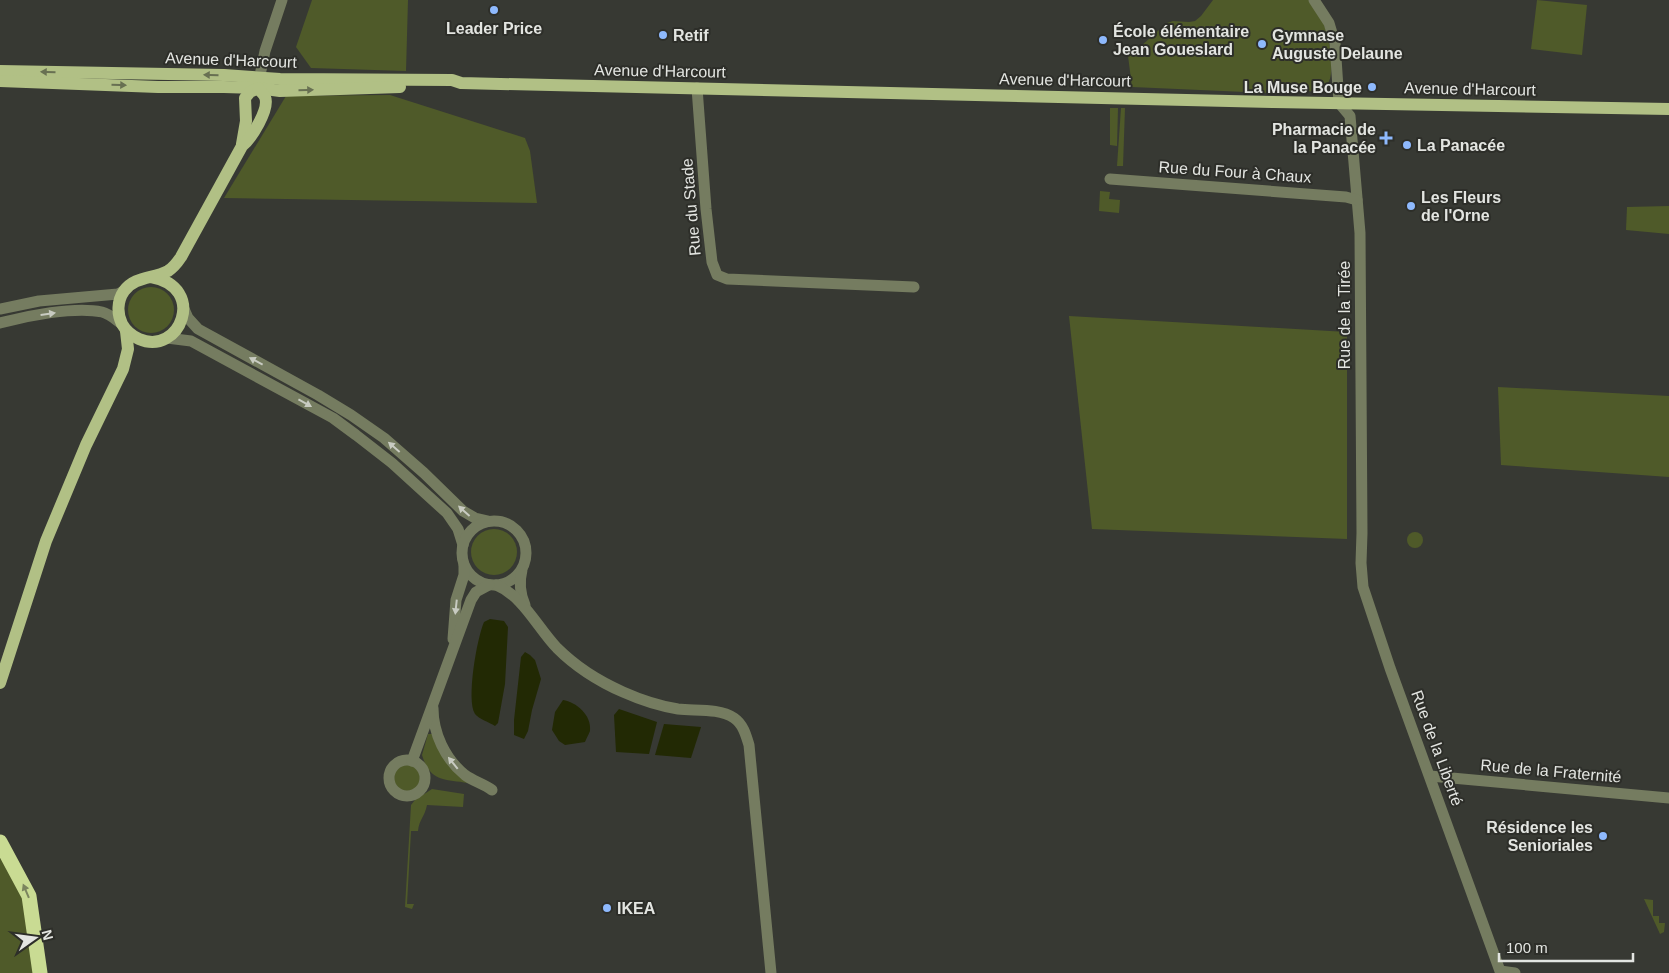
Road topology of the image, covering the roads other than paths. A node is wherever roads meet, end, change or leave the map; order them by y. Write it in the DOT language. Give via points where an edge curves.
graph roads {
  1 [pos="282,0"];
  2 [pos="1314,0"];
  3 [pos="0,71"];
  4 [pos="0,81"];
  5 [pos="258,83"];
  6 [pos="698,88"];
  7 [pos="1338,103"];
  8 [pos="1669,109"];
  9 [pos="242,146"];
  10 [pos="1110,179"];
  11 [pos="1357,200"];
  12 [pos="181,257"];
  13 [pos="151,277"];
  14 [pos="914,287"];
  15 [pos="177,289"];
  16 [pos="124,292"];
  17 [pos="0,307"];
  18 [pos="184,309"];
  19 [pos="0,323"];
  20 [pos="124,328"];
  21 [pos="161,340"];
  22 [pos="123,369"];
  23 [pos="488,521"];
  24 [pos="1362,532"];
  25 [pos="463,545"];
  26 [pos="464,565"];
  27 [pos="522,570"];
  28 [pos="492,585"];
  29 [pos="528,612"];
  30 [pos="451,650"];
  31 [pos="0,683"];
  32 [pos="434,699"];
  33 [pos="412,761"];
  34 [pos="1430,776"];
  35 [pos="492,790"];
  36 [pos="1669,798"];
  37 [pos="0,842"];
  38 [pos="40,973"];
  39 [pos="770,973"];
  40 [pos="1515,973"];
  1 -- 5 [label="street"];
  2 -- 7 [label="street" via="1330,23 1335,43"];
  5 -- 3 [label="main road, Avenue d'Harcourt, one-way" via="224,75"];
  4 -- 5 [label="main road, Avenue d'Harcourt, one-way" via="158,87"];
  5 -- 6 [label="main road, Avenue d'Harcourt" via="280,91 452,86 461,83"];
  5 -- 9 [label="main road" via="245,98"];
  5 -- 9 [label="main road" via="266,103 256,127"];
  6 -- 7 [label="main road, Avenue d'Harcourt"];
  6 -- 14 [label="street, Rue du Stade" via="706,209 716,275 727,279"];
  7 -- 8 [label="main road, Avenue d'Harcourt"];
  7 -- 11 [label="street, Rue de la Tirée" via="1350,116"];
  9 -- 12 [label="main road"];
  10 -- 11 [label="street, Rue du Four à Chaux"];
  11 -- 24 [label="street, Rue de la Tirée" via="1360,233"];
  12 -- 13 [label="main road" via="170,270"];
  12 -- 15 [label="main road"];
  13 -- 15 [label="main road" via="169,282"];
  13 -- 16 [label="main road" via="137,280"];
  15 -- 18 [label="main road"];
  16 -- 17 [label="street"];
  16 -- 20 [label="main road" via="118,307"];
  18 -- 21 [label="main road" via="180,325"];
  23 -- 18 [label="street, one-way" via="463,512 384,438 318,395 198,329"];
  19 -- 20 [label="street, one-way" via="58,312 89,311 105,313"];
  20 -- 21 [label="main road" via="141,341"];
  20 -- 22 [label="main road" via="128,349"];
  21 -- 22 [label="main road" via="142,346"];
  21 -- 25 [label="street, one-way" via="191,340 348,429 392,463 447,513 458,529"];
  22 -- 31 [label="main road" via="86,445 46,541"];
  23 -- 25 [label="street" via="474,528"];
  23 -- 27 [label="street" via="505,522 521,534 527,552"];
  24 -- 34 [label="street, Rue de la Liberté" via="1363,587"];
  25 -- 26 [label="street"];
  26 -- 28 [label="street" via="472,576"];
  26 -- 30 [label="street, one-way" via="456,600"];
  27 -- 28 [label="street" via="508,582"];
  27 -- 29 [label="street" via="520,589"];
  28 -- 29 [label="street" via="507,591"];
  28 -- 30 [label="street" via="479,590 471,600"];
  29 -- 39 [label="street" via="566,657 600,681 663,706 720,713 739,722 748,741"];
  30 -- 32 [label="street"];
  32 -- 33 [label="street"];
  35 -- 32 [label="street, one-way" via="465,774 446,754 435,725"];
  34 -- 36 [label="street, Rue de la Fraternité"];
  34 -- 40 [label="street, Rue de la Liberté" via="1500,972"];
  38 -- 37 [label="highway, one-way" via="29,896"];
}
